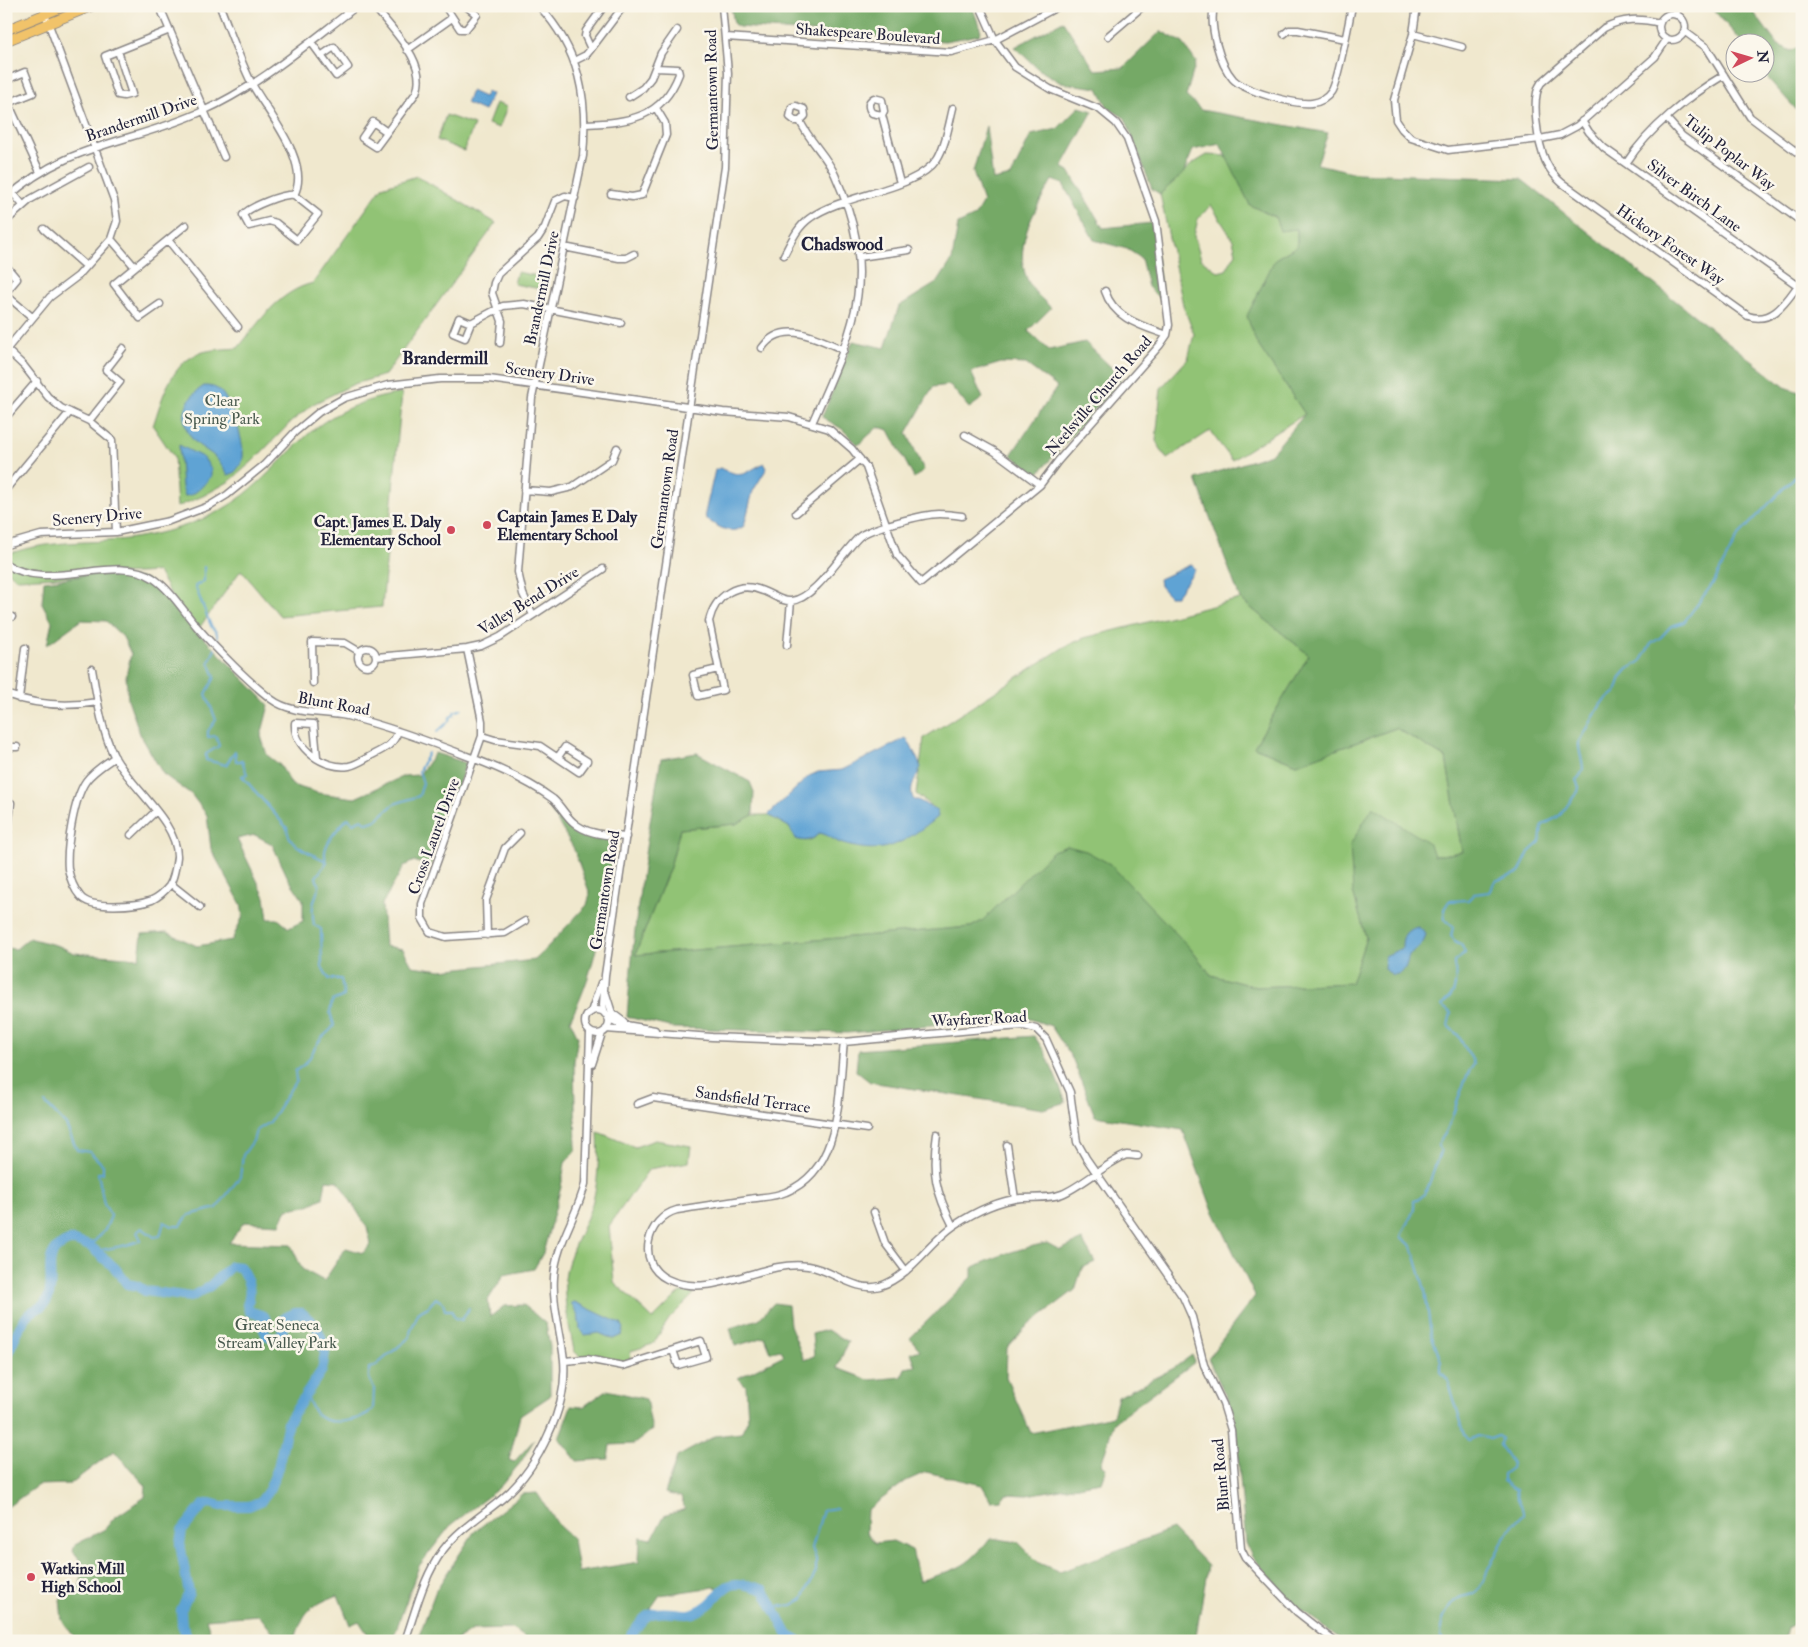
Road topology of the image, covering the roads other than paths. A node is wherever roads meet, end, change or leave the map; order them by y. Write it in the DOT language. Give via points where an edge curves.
graph roads {
  1 [pos="65,6"];
  2 [pos="92,6"];
  3 [pos="343,6"];
  4 [pos="357,6"];
  5 [pos="374,6"];
  6 [pos="445,6"];
  7 [pos="466,6"];
  8 [pos="539,6"];
  9 [pos="604,6"];
  10 [pos="620,6"];
  11 [pos="722,6"];
  12 [pos="980,6"];
  13 [pos="1059,6"];
  14 [pos="1143,6"];
  15 [pos="1214,6"];
  16 [pos="1352,6"];
  17 [pos="1416,6"];
  18 [pos="1678,6"];
  19 [pos="221,9"];
  20 [pos="162,12"];
  21 [pos="45,14"];
  22 [pos="347,14"];
  23 [pos="1676,15"];
  24 [pos="452,18"];
  25 [pos="1660,23"];
  26 [pos="48,24"];
  27 [pos="6,30"];
  28 [pos="170,30"];
  29 [pos="677,30"];
  30 [pos="1684,31"];
  31 [pos="1284,34"];
  32 [pos="1413,34"];
  33 [pos="1108,36"];
  34 [pos="726,37"];
  35 [pos="1345,39"];
  36 [pos="1667,39"];
  37 [pos="995,40"];
  38 [pos="6,41"];
  39 [pos="310,42"];
  40 [pos="1462,47"];
  41 [pos="592,49"];
  42 [pos="407,50"];
  43 [pos="118,51"];
  44 [pos="322,56"];
  45 [pos="574,60"];
  46 [pos="656,68"];
  47 [pos="1724,75"];
  48 [pos="6,80"];
  49 [pos="252,84"];
  50 [pos="629,97"];
  51 [pos="7,101"];
  52 [pos="656,108"];
  53 [pos="953,108"];
  54 [pos="204,111"];
  55 [pos="882,115"];
  56 [pos="1667,119"];
  57 [pos="800,121"];
  58 [pos="1582,121"];
  59 [pos="586,124"];
  60 [pos="387,132"];
  61 [pos="1540,139"];
  62 [pos="94,146"];
  63 [pos="1802,156"];
  64 [pos="224,157"];
  65 [pos="1627,162"];
  66 [pos="89,167"];
  67 [pos="40,172"];
  68 [pos="900,182"];
  69 [pos="13,193"];
  70 [pos="611,194"];
  71 [pos="294,195"];
  72 [pos="574,198"];
  73 [pos="6,199"];
  74 [pos="846,201"];
  75 [pos="22,204"];
  76 [pos="6,221"];
  77 [pos="1802,222"];
  78 [pos="186,225"];
  79 [pos="44,230"];
  80 [pos="111,239"];
  81 [pos="168,240"];
  82 [pos="564,247"];
  83 [pos="909,250"];
  84 [pos="634,254"];
  85 [pos="784,255"];
  86 [pos="858,257"];
  87 [pos="6,266"];
  88 [pos="86,266"];
  89 [pos="134,266"];
  90 [pos="1800,283"];
  91 [pos="1105,291"];
  92 [pos="6,294"];
  93 [pos="160,304"];
  94 [pos="498,309"];
  95 [pos="550,309"];
  96 [pos="32,317"];
  97 [pos="471,323"];
  98 [pos="621,323"];
  99 [pos="238,327"];
  100 [pos="1167,335"];
  101 [pos="500,343"];
  102 [pos="123,348"];
  103 [pos="762,348"];
  104 [pos="6,350"];
  105 [pos="844,350"];
  106 [pos="37,381"];
  107 [pos="535,384"];
  108 [pos="690,407"];
  109 [pos="70,412"];
  110 [pos="6,417"];
  111 [pos="89,421"];
  112 [pos="812,423"];
  113 [pos="965,435"];
  114 [pos="617,448"];
  115 [pos="860,459"];
  116 [pos="1040,484"];
  117 [pos="6,489"];
  118 [pos="524,490"];
  119 [pos="796,514"];
  120 [pos="962,516"];
  121 [pos="887,526"];
  122 [pos="116,532"];
  123 [pos="6,545"];
  124 [pos="6,564"];
  125 [pos="603,569"];
  126 [pos="921,583"];
  127 [pos="791,602"];
  128 [pos="533,615"];
  129 [pos="787,645"];
  130 [pos="25,648"];
  131 [pos="467,649"];
  132 [pos="360,652"];
  133 [pos="376,657"];
  134 [pos="92,669"];
  135 [pos="718,669"];
  136 [pos="313,684"];
  137 [pos="6,694"];
  138 [pos="19,699"];
  139 [pos="98,702"];
  140 [pos="398,731"];
  141 [pos="482,736"];
  142 [pos="6,747"];
  143 [pos="17,747"];
  144 [pos="115,757"];
  145 [pos="317,757"];
  146 [pos="558,757"];
  147 [pos="475,759"];
  148 [pos="6,802"];
  149 [pos="156,811"];
  150 [pos="520,833"];
  151 [pos="130,835"];
  152 [pos="626,837"];
  153 [pos="6,847"];
  154 [pos="171,884"];
  155 [pos="200,907"];
  156 [pos="525,921"];
  157 [pos="486,935"];
  158 [pos="605,975"];
  159 [pos="591,1012"];
  160 [pos="606,1016"];
  161 [pos="627,1024"];
  162 [pos="604,1031"];
  163 [pos="590,1032"];
  164 [pos="666,1032"];
  165 [pos="844,1042"];
  166 [pos="589,1075"];
  167 [pos="637,1104"];
  168 [pos="834,1124"];
  169 [pos="867,1129"];
  170 [pos="937,1134"];
  171 [pos="1007,1145"];
  172 [pos="1138,1156"];
  173 [pos="1097,1174"];
  174 [pos="1015,1199"];
  175 [pos="874,1212"];
  176 [pos="953,1226"];
  177 [pos="906,1271"];
  178 [pos="1170,1279"];
  179 [pos="673,1350"];
  180 [pos="564,1361"];
  181 [pos="405,1641"];
  182 [pos="1334,1641"];
  1 -- 21 [label="main road"];
  2 -- 26 [label="main road"];
  3 -- 22 [label="street"];
  4 -- 22 [label="street, Brandermill Drive"];
  5 -- 42 [label="street"];
  6 -- 24 [label="street"];
  7 -- 24 [label="street" via="476,14 466,29 460,29"];
  8 -- 45 [label="street, Brandermill Drive"];
  9 -- 41 [label="street" via="586,31 585,36"];
  10 -- 41 [label="street" via="622,8"];
  11 -- 34 [label="street, Germantown Road"];
  12 -- 37 [label="street, Neelsville Church Road"];
  13 -- 37 [label="street, Shakespeare Boulevard"];
  14 -- 33 [label="street"];
  15 -- 35 [label="street" via="1214,35 1229,73 1244,87 1259,94 1307,103 1324,99 1334,88"];
  16 -- 35 [label="street"];
  17 -- 32 [label="street"];
  18 -- 23 [label="street"];
  19 -- 49 [label="street"];
  20 -- 28 [label="street"];
  21 -- 26 [label="street"];
  21 -- 27 [label="main road"];
  22 -- 39 [label="street, Brandermill Drive"];
  23 -- 25 [label="street" via="1668,15"];
  23 -- 30 [label="street" via="1682,20"];
  24 -- 42 [label="street"];
  25 -- 36 [label="street" via="1660,32"];
  25 -- 61 [label="street, Hickory Forest Way" via="1630,19 1604,28 1542,83 1537,89 1535,105"];
  26 -- 38 [label="main road"];
  26 -- 62 [label="street"];
  28 -- 43 [label="street"];
  28 -- 54 [label="street"];
  29 -- 46 [label="street" via="661,53"];
  30 -- 36 [label="street" via="1675,40"];
  30 -- 47 [label="street" via="1707,48"];
  31 -- 35 [label="street" via="1298,30"];
  32 -- 40 [label="street"];
  32 -- 61 [label="street" via="1394,100 1396,120 1411,138 1448,150"];
  34 -- 37 [label="street, Shakespeare Boulevard" via="932,52 969,49"];
  34 -- 108 [label="street, Germantown Road" via="728,110 725,167"];
  36 -- 58 [label="street" via="1655,57"];
  37 -- 100 [label="street, Neelsville Church Road" via="1004,55 1024,74 1050,89 1099,109 1124,134 1156,221 1169,325"];
  39 -- 44 [label="street"];
  39 -- 49 [label="street, Brandermill Drive"];
  41 -- 45 [label="street"];
  42 -- 60 [label="street" via="418,66 419,86"];
  43 -- 43 [label="street" via="132,94 124,96 118,95 105,56"];
  44 -- 44 [label="street" via="336,76 348,67 334,48"];
  45 -- 59 [label="street, Brandermill Drive" via="582,87"];
  46 -- 50 [label="street" via="643,88"];
  46 -- 52 [label="street" via="678,68 679,74"];
  47 -- 56 [label="street" via="1699,89"];
  47 -- 63 [label="street" via="1750,117"];
  48 -- 51 [label="street" via="24,72 33,93"];
  49 -- 54 [label="street, Brandermill Drive"];
  49 -- 71 [label="street" via="297,164 299,182"];
  51 -- 67 [label="street"];
  52 -- 59 [label="street" via="619,123"];
  52 -- 70 [label="street" via="665,122 666,135 642,195"];
  53 -- 68 [label="street" via="936,160 921,174"];
  54 -- 62 [label="street, Brandermill Drive" via="155,130"];
  54 -- 64 [label="street"];
  55 -- 68 [label="street"];
  56 -- 65 [label="street" via="1636,148"];
  56 -- 77 [label="street, Tulip Poplar Way" via="1682,136"];
  57 -- 74 [label="street" via="834,172"];
  58 -- 61 [label="street" via="1560,134"];
  58 -- 65 [label="street, Silver Birch Lane" via="1604,148"];
  59 -- 72 [label="street, Brandermill Drive"];
  61 -- 90 [label="street, Hickory Forest Way" via="1545,160 1562,183 1748,316 1764,319 1776,313"];
  62 -- 67 [label="street, Brandermill Drive"];
  62 -- 80 [label="street" via="117,213"];
  65 -- 90 [label="street, Silver Birch Lane"];
  66 -- 75 [label="street"];
  67 -- 69 [label="street, Brandermill Drive"];
  68 -- 74 [label="street"];
  69 -- 73 [label="street, Brandermill Drive"];
  69 -- 75 [label="street"];
  71 -- 71 [label="street" via="282,196 247,210 243,215 247,224 276,223 297,240 318,214"];
  72 -- 82 [label="street, Brandermill Drive"];
  72 -- 94 [label="street" via="565,196 556,201 538,238 498,274 492,293"];
  74 -- 85 [label="street" via="808,219"];
  74 -- 86 [label="street" via="855,229"];
  75 -- 76 [label="street"];
  78 -- 81 [label="street"];
  79 -- 88 [label="street"];
  80 -- 88 [label="street"];
  80 -- 89 [label="street"];
  81 -- 89 [label="street"];
  81 -- 99 [label="street"];
  82 -- 84 [label="street" via="619,258"];
  82 -- 95 [label="street, Brandermill Drive"];
  83 -- 86 [label="street"];
  86 -- 105 [label="street" via="857,304"];
  87 -- 92 [label="street" via="17,279"];
  88 -- 96 [label="street"];
  89 -- 93 [label="street" via="115,282 114,287 140,318"];
  91 -- 100 [label="street" via="1108,301 1125,317"];
  92 -- 96 [label="street"];
  94 -- 95 [label="street" via="511,304"];
  94 -- 97 [label="street"];
  94 -- 101 [label="street" via="503,329"];
  95 -- 98 [label="street"];
  95 -- 107 [label="street, Brandermill Drive"];
  96 -- 104 [label="street"];
  100 -- 116 [label="street, Neelsville Church Road"];
  102 -- 111 [label="street" via="106,370 120,382"];
  103 -- 105 [label="street" via="777,334 796,332"];
  104 -- 106 [label="street"];
  105 -- 112 [label="street"];
  106 -- 109 [label="street" via="48,397"];
  106 -- 110 [label="street"];
  107 -- 108 [label="street, Scenery Drive"];
  107 -- 118 [label="street, Brandermill Drive"];
  107 -- 122 [label="street, Scenery Drive" via="489,379 440,379 366,390 319,412 227,496 169,521"];
  108 -- 112 [label="street, Scenery Drive" via="789,417"];
  108 -- 152 [label="street, Germantown Road"];
  109 -- 111 [label="street"];
  109 -- 117 [label="street"];
  111 -- 122 [label="street" via="107,435 114,446"];
  112 -- 115 [label="street, Scenery Drive" via="829,429"];
  113 -- 116 [label="street"];
  114 -- 118 [label="street" via="612,460 572,486 551,492"];
  115 -- 119 [label="street"];
  115 -- 121 [label="street, Scenery Drive" via="870,477"];
  116 -- 126 [label="street, Neelsville Church Road"];
  118 -- 128 [label="street, Brandermill Drive" via="518,572 523,594"];
  120 -- 121 [label="street" via="922,516"];
  121 -- 126 [label="street, Scenery Drive" via="898,555"];
  121 -- 127 [label="street" via="859,538 806,596"];
  122 -- 123 [label="street, Scenery Drive" via="40,535"];
  124 -- 140 [label="street, Blunt Road" via="31,574 47,576 106,571 142,572 163,587 218,649 285,708 346,716"];
  125 -- 128 [label="street, Valley Bend Drive"];
  127 -- 129 [label="street"];
  127 -- 135 [label="street" via="754,588 738,588 719,599 708,621"];
  128 -- 131 [label="street, Valley Bend Drive" via="500,637"];
  130 -- 138 [label="street"];
  131 -- 133 [label="street, Valley Bend Drive"];
  131 -- 141 [label="street, Cross Laurel Drive" via="482,721"];
  132 -- 133 [label="street, Valley Bend Drive" via="371,649"];
  132 -- 133 [label="street, Valley Bend Drive" via="358,660 363,666 371,665"];
  132 -- 136 [label="street" via="345,643 312,642"];
  134 -- 139 [label="street"];
  135 -- 135 [label="street" via="724,690 698,696 693,675"];
  137 -- 138 [label="street"];
  138 -- 139 [label="street" via="59,704"];
  139 -- 144 [label="street"];
  140 -- 145 [label="street" via="396,739 387,748 354,765 334,766"];
  140 -- 147 [label="street, Blunt Road"];
  141 -- 146 [label="street" via="540,746"];
  141 -- 147 [label="street, Cross Laurel Drive"];
  142 -- 143 [label="street"];
  144 -- 149 [label="street"];
  144 -- 154 [label="street" via="86,780 78,800 68,853 68,870 75,890 83,900 97,906 153,900"];
  145 -- 145 [label="street" via="295,737 295,723 314,724"];
  147 -- 152 [label="street, Blunt Road" via="545,794 584,829"];
  147 -- 157 [label="street, Cross Laurel Drive" via="421,911 426,929 435,935"];
  148 -- 153 [label="street" via="11,803"];
  149 -- 151 [label="street"];
  149 -- 154 [label="street" via="169,825 174,838 177,855"];
  150 -- 157 [label="street" via="505,848 486,900"];
  152 -- 158 [label="street, Germantown Road"];
  154 -- 155 [label="street"];
  156 -- 157 [label="street, Cross Laurel Drive" via="510,932"];
  158 -- 159 [label="street, Germantown Road"];
  158 -- 160 [label="street, Germantown Road" via="603,1005"];
  158 -- 161 [label="street" via="612,1013"];
  159 -- 160 [label="street" via="599,1011"];
  159 -- 163 [label="street" via="585,1021"];
  160 -- 161 [label="street, Wayfarer Road"];
  160 -- 162 [label="street"];
  161 -- 164 [label="street, Wayfarer Road"];
  162 -- 163 [label="street"];
  162 -- 164 [label="street, Wayfarer Road"];
  162 -- 166 [label="street"];
  163 -- 166 [label="street"];
  164 -- 165 [label="street, Wayfarer Road"];
  165 -- 168 [label="street"];
  165 -- 173 [label="street, Wayfarer Road" via="994,1028 1024,1026 1036,1029 1046,1039 1061,1069 1074,1106 1077,1142"];
  166 -- 180 [label="street" via="585,1184 560,1247 554,1276"];
  167 -- 168 [label="street, Sandsfield Terrace" via="653,1098"];
  168 -- 169 [label="street, Sandsfield Terrace"];
  168 -- 177 [label="street" via="830,1146 822,1163 803,1183 776,1195 677,1210 662,1217 648,1238 651,1263 668,1280 702,1285 795,1265 818,1268 855,1284 877,1287 895,1280"];
  170 -- 176 [label="street" via="935,1182 940,1202"];
  171 -- 174 [label="street"];
  172 -- 173 [label="street" via="1126,1155"];
  173 -- 174 [label="street" via="1060,1195"];
  173 -- 178 [label="street, Wayfarer Road"];
  174 -- 176 [label="street" via="984,1208"];
  175 -- 177 [label="street" via="885,1243"];
  176 -- 177 [label="street"];
  178 -- 182 [label="street, Blunt Road" via="1190,1310 1204,1365 1229,1424 1241,1549 1293,1608"];
  179 -- 179 [label="street" via="678,1365 706,1357 700,1341"];
  179 -- 180 [label="street" via="623,1366 587,1360"];
  180 -- 181 [label="street" via="562,1398 540,1452 518,1484 460,1531 444,1550 426,1581"];
}
